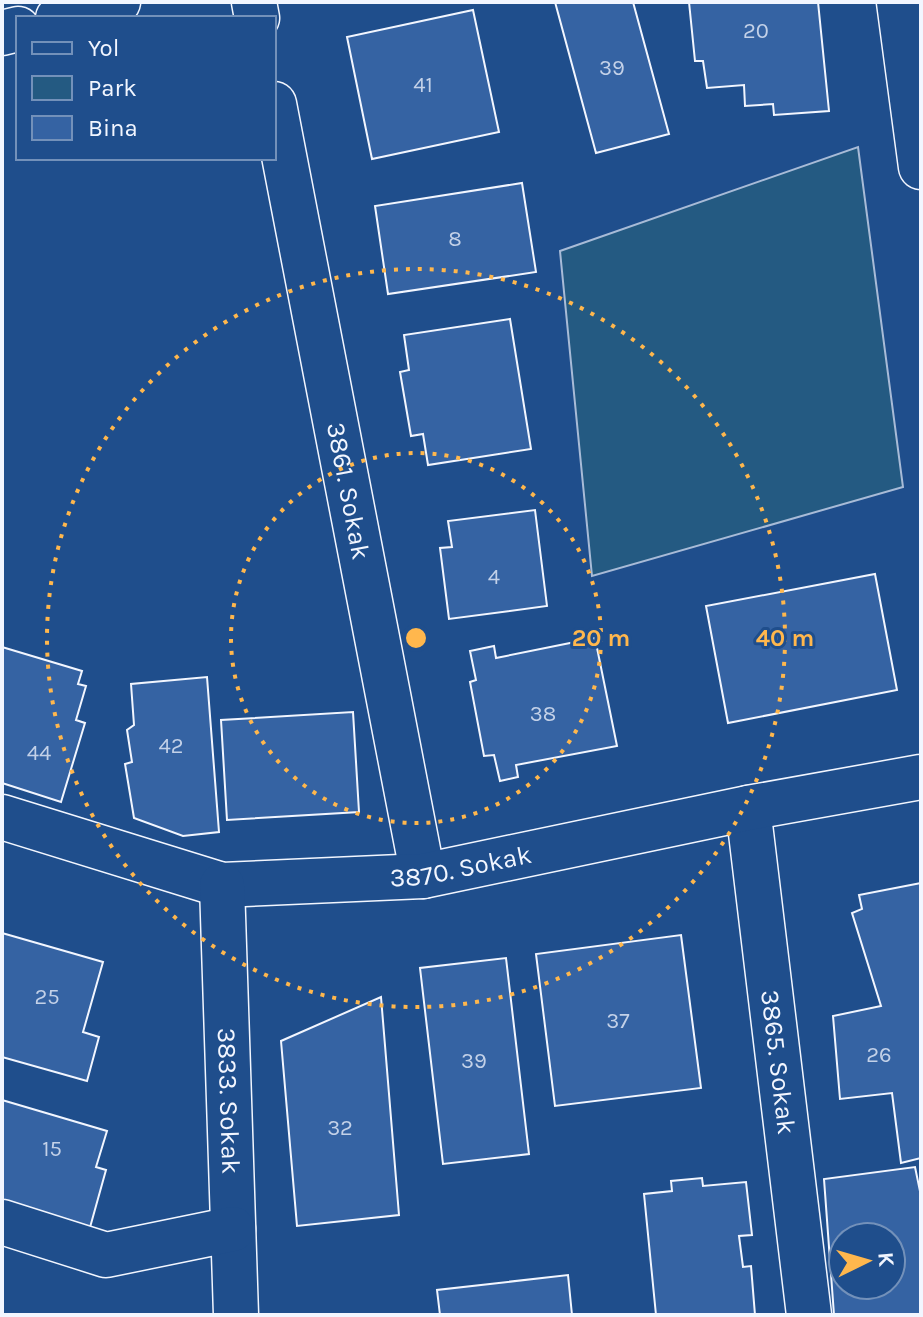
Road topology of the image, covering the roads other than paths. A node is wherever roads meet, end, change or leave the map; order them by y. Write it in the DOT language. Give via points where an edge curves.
graph roads {
  1 [pos="118,2"];
  2 [pos="899,2"];
  3 [pos="66,16"];
  4 [pos="276,114"];
  5 [pos="921,167"];
  6 [pos="921,777"];
  7 [pos="748,808"];
  8 [pos="2,817"];
  9 [pos="423,876"];
  10 [pos="222,885"];
  11 [pos="2,1222"];
  12 [pos="233,1229"];
  13 [pos="236,1315"];
  14 [pos="809,1315"];
  1 -- 3 [label="street"];
  2 -- 5 [label="street"];
  4 -- 9 [label="street, 3861. Sokak"];
  6 -- 7 [label="street, 3870. Sokak"];
  7 -- 9 [label="street, 3870. Sokak"];
  7 -- 14 [label="street, 3865. Sokak"];
  8 -- 10 [label="street, 3870. Sokak"];
  9 -- 10 [label="street, 3870. Sokak"];
  10 -- 12 [label="street, 3833. Sokak"];
  11 -- 12 [label="street" via="106,1255"];
  12 -- 13 [label="street, 3833. Sokak"];
}
